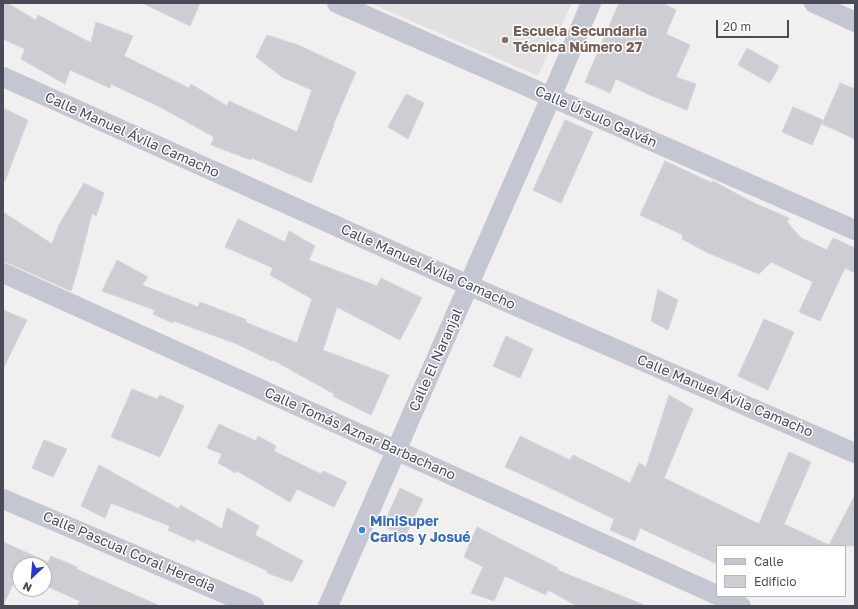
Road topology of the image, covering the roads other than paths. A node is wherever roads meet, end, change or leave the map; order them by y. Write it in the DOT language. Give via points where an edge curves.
graph roads {
  1 [pos="337,3"];
  2 [pos="591,3"];
  3 [pos="814,3"];
  4 [pos="855,22"];
  5 [pos="3,77"];
  6 [pos="551,97"];
  7 [pos="855,230"];
  8 [pos="3,273"];
  9 [pos="468,285"];
  10 [pos="396,450"];
  11 [pos="855,453"];
  12 [pos="3,499"];
  13 [pos="716,595"];
  14 [pos="720,597"];
  15 [pos="254,606"];
  16 [pos="328,606"];
  17 [pos="741,606"];
  1 -- 6 [label="street, Calle Úrsulo Galván"];
  2 -- 6 [label="street, Calle El Naranjal"];
  3 -- 4 [label="street"];
  5 -- 9 [label="street, Calle Manuel Ávila Camacho"];
  6 -- 7 [label="street, Calle Úrsulo Galván"];
  6 -- 9 [label="street, Calle El Naranjal"];
  8 -- 10 [label="street, Calle Tomás Aznar Barbachano"];
  9 -- 10 [label="street, Calle El Naranjal"];
  9 -- 11 [label="street, Calle Manuel Ávila Camacho"];
  10 -- 13 [label="street, Calle Tomás Aznar Barbachano"];
  10 -- 16 [label="street, Calle El Naranjal"];
  12 -- 15 [label="street, Calle Pascual Coral Heredia"];
  14 -- 17 [label="street, Calle Tomás Aznar Barbachano"];
}
